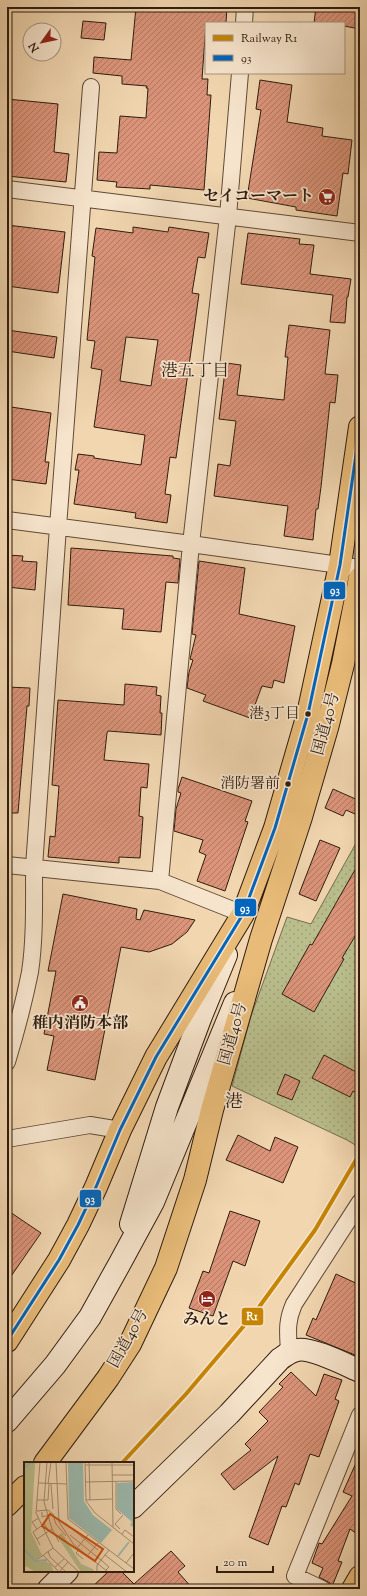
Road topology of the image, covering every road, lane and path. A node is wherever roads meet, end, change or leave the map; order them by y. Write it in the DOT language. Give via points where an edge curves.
graph roads {
  1 [pos="245,7"];
  2 [pos="244,22"];
  3 [pos="240,74"];
  4 [pos="91,88"];
  5 [pos="7,189"];
  6 [pos="82,199"];
  7 [pos="228,216"];
  8 [pos="360,233"];
  9 [pos="360,427"];
  10 [pos="7,520"];
  11 [pos="58,527"];
  12 [pos="191,544"];
  13 [pos="350,566"];
  14 [pos="360,578"];
  15 [pos="7,865"];
  16 [pos="34,867"];
  17 [pos="160,881"];
  18 [pos="242,914"];
  19 [pos="261,939"];
  20 [pos="7,1062"];
  21 [pos="120,1130"];
  22 [pos="7,1139"];
  23 [pos="360,1202"];
  24 [pos="120,1263"];
  25 [pos="7,1341"];
  26 [pos="289,1352"];
  27 [pos="360,1371"];
  28 [pos="360,1415"];
  29 [pos="7,1421"];
  30 [pos="46,1462"];
  31 [pos="24,1488"];
  32 [pos="7,1505"];
  33 [pos="134,1506"];
  34 [pos="66,1572"];
  35 [pos="360,1577"];
  36 [pos="49,1589"];
  37 [pos="322,1589"];
  38 [pos="353,1589"];
  1 -- 2 [label="street"];
  3 -- 7 [label="street"];
  4 -- 6 [label="street"];
  5 -- 6 [label="street"];
  6 -- 7 [label="street"];
  6 -- 11 [label="street"];
  7 -- 8 [label="street"];
  7 -- 12 [label="street"];
  9 -- 13 [label="main road, 国道40号"];
  10 -- 11 [label="street"];
  11 -- 12 [label="street"];
  11 -- 16 [label="street"];
  12 -- 13 [label="street"];
  12 -- 17 [label="street"];
  13 -- 18 [label="main road, 国道40号" via="276,828"];
  14 -- 19 [label="main road, 国道40号" via="327,728"];
  15 -- 16 [label="street"];
  16 -- 17 [label="street"];
  16 -- 20 [label="street" via="30,970"];
  17 -- 18 [label="street"];
  18 -- 21 [label="main road, 国道40号" via="156,1057"];
  18 -- 24 [label="street" via="167,1107"];
  19 -- 24 [label="street" via="153,1202"];
  19 -- 30 [label="main road, 国道40号" via="212,1110 195,1180 166,1268 130,1344"];
  21 -- 22 [label="street" via="90,1125"];
  21 -- 25 [label="main road, 国道40号" via="78,1226"];
  23 -- 26 [label="street" via="294,1304 287,1325"];
  24 -- 29 [label="street" via="90,1317 55,1365"];
  26 -- 27 [label="street" via="299,1349 316,1352"];
  26 -- 33 [label="street"];
  28 -- 37 [label="street" via="296,1576"];
  31 -- 32 [label="main road"];
  34 -- 36 [label="street"];
  35 -- 38 [label="main road"];
}
